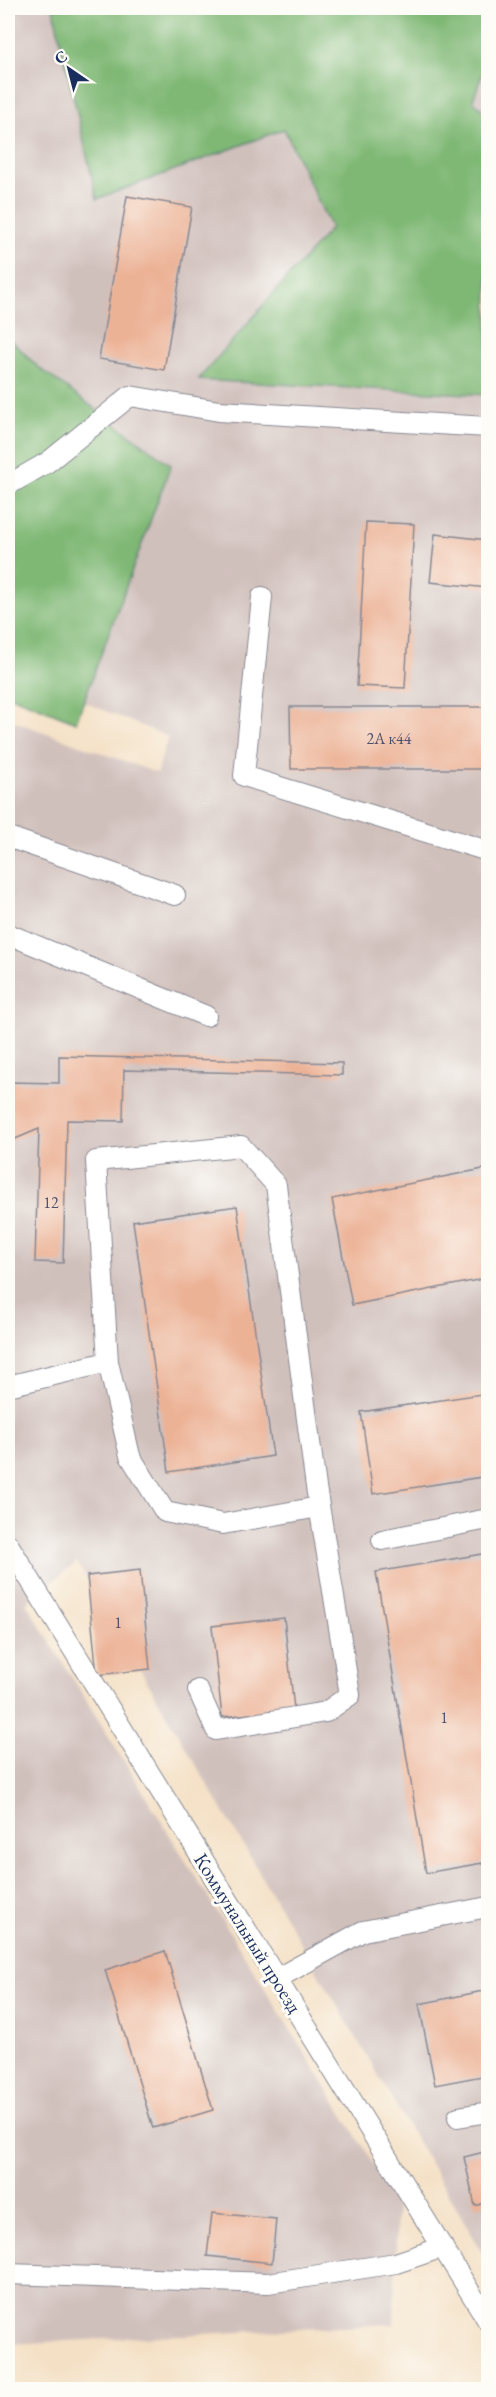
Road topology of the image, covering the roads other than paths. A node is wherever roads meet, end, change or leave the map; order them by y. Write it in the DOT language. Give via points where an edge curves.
graph roads {
  1 [pos="489,427"];
  2 [pos="8,485"];
  3 [pos="262,597"];
  4 [pos="8,837"];
  5 [pos="489,851"];
  6 [pos="175,895"];
  7 [pos="8,934"];
  8 [pos="206,1016"];
  9 [pos="108,1362"];
  10 [pos="8,1386"];
  11 [pos="319,1507"];
  12 [pos="489,1518"];
  13 [pos="381,1540"];
  14 [pos="8,1544"];
  15 [pos="198,1690"];
  16 [pos="489,1908"];
  17 [pos="276,1979"];
  18 [pos="489,2112"];
  19 [pos="458,2117"];
  20 [pos="443,2247"];
  21 [pos="8,2274"];
  22 [pos="489,2321"];
  1 -- 2 [label="lane" via="219,411 130,396 48,462"];
  3 -- 5 [label="lane" via="244,776"];
  4 -- 6 [label="lane"];
  7 -- 8 [label="lane"];
  9 -- 10 [label="lane"];
  9 -- 11 [label="lane" via="130,1456 165,1512 223,1524"];
  9 -- 11 [label="lane" via="96,1161 241,1146 276,1185"];
  11 -- 15 [label="lane" via="350,1695 327,1712 216,1730"];
  12 -- 13 [label="lane"];
  14 -- 17 [label="lane, Коммунальный проезд"];
  16 -- 17 [label="lane" via="363,1931"];
  17 -- 20 [label="lane, Коммунальный проезд"];
  18 -- 19 [label="lane"];
  20 -- 21 [label="lane" via="396,2263 268,2283"];
  20 -- 22 [label="lane, Коммунальный проезд"];
}
